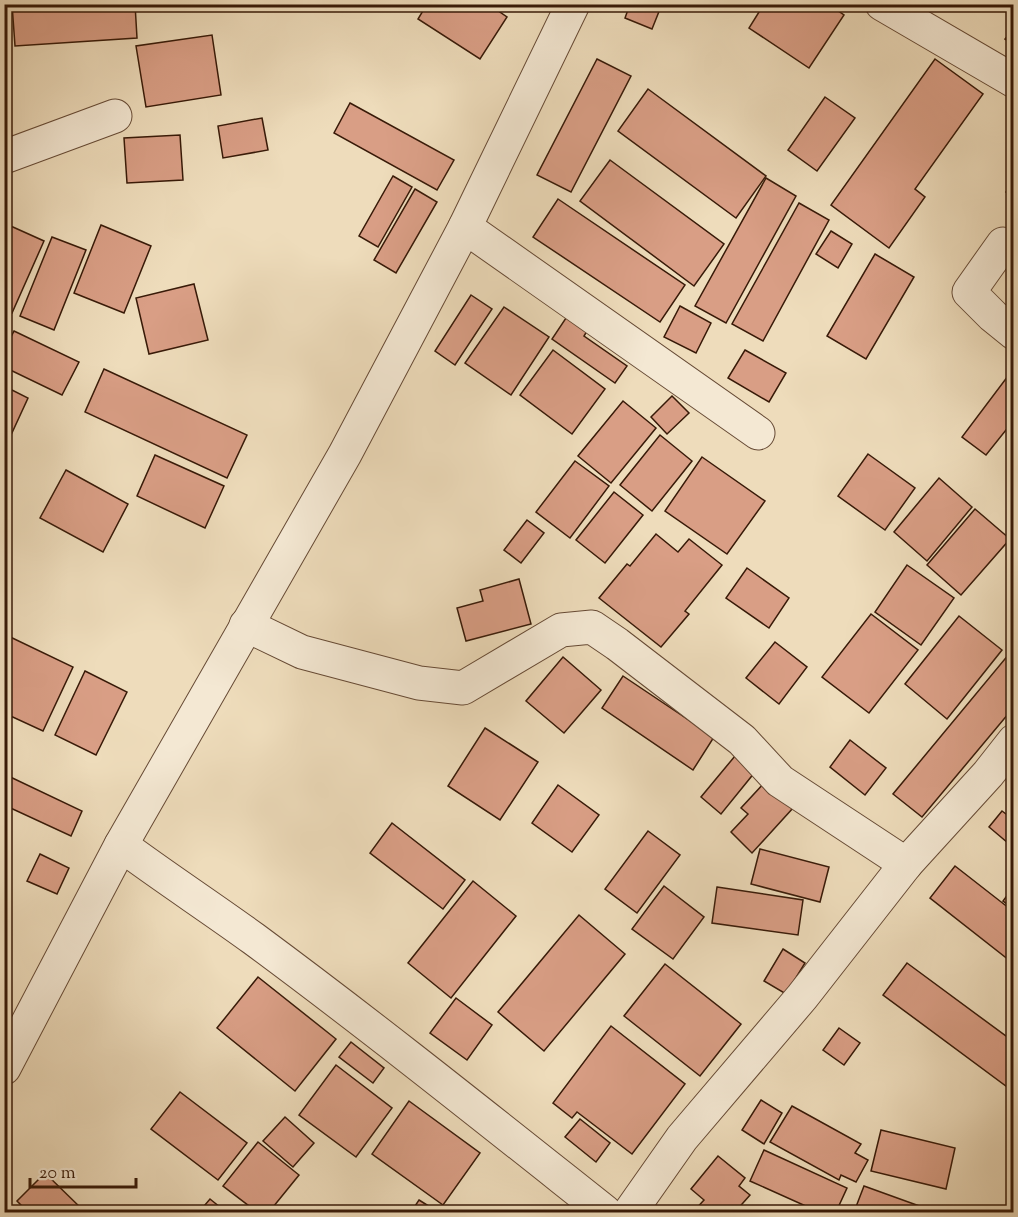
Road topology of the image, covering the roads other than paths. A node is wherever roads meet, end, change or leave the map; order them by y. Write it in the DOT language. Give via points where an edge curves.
graph roads {
  1 [pos="573,4"];
  2 [pos="882,4"];
  3 [pos="1014,81"];
  4 [pos="115,116"];
  5 [pos="4,157"];
  6 [pos="465,227"];
  7 [pos="1003,244"];
  8 [pos="1014,333"];
  9 [pos="758,433"];
  10 [pos="246,626"];
  11 [pos="1014,741"];
  12 [pos="121,845"];
  13 [pos="906,864"];
  14 [pos="4,1068"];
  15 [pos="605,1212"];
  16 [pos="630,1212"];
  1 -- 6 [label="street"];
  2 -- 3 [label="street"];
  4 -- 5 [label="street"];
  6 -- 9 [label="street"];
  6 -- 10 [label="street" via="345,454"];
  7 -- 8 [label="street" via="969,292"];
  10 -- 12 [label="street"];
  10 -- 13 [label="street" via="302,651 419,683 464,688 561,630 592,627 742,740 780,781"];
  11 -- 13 [label="street"];
  12 -- 14 [label="street"];
  12 -- 15 [label="street" via="402,1051"];
  13 -- 16 [label="street" via="802,997 682,1138"];
}
